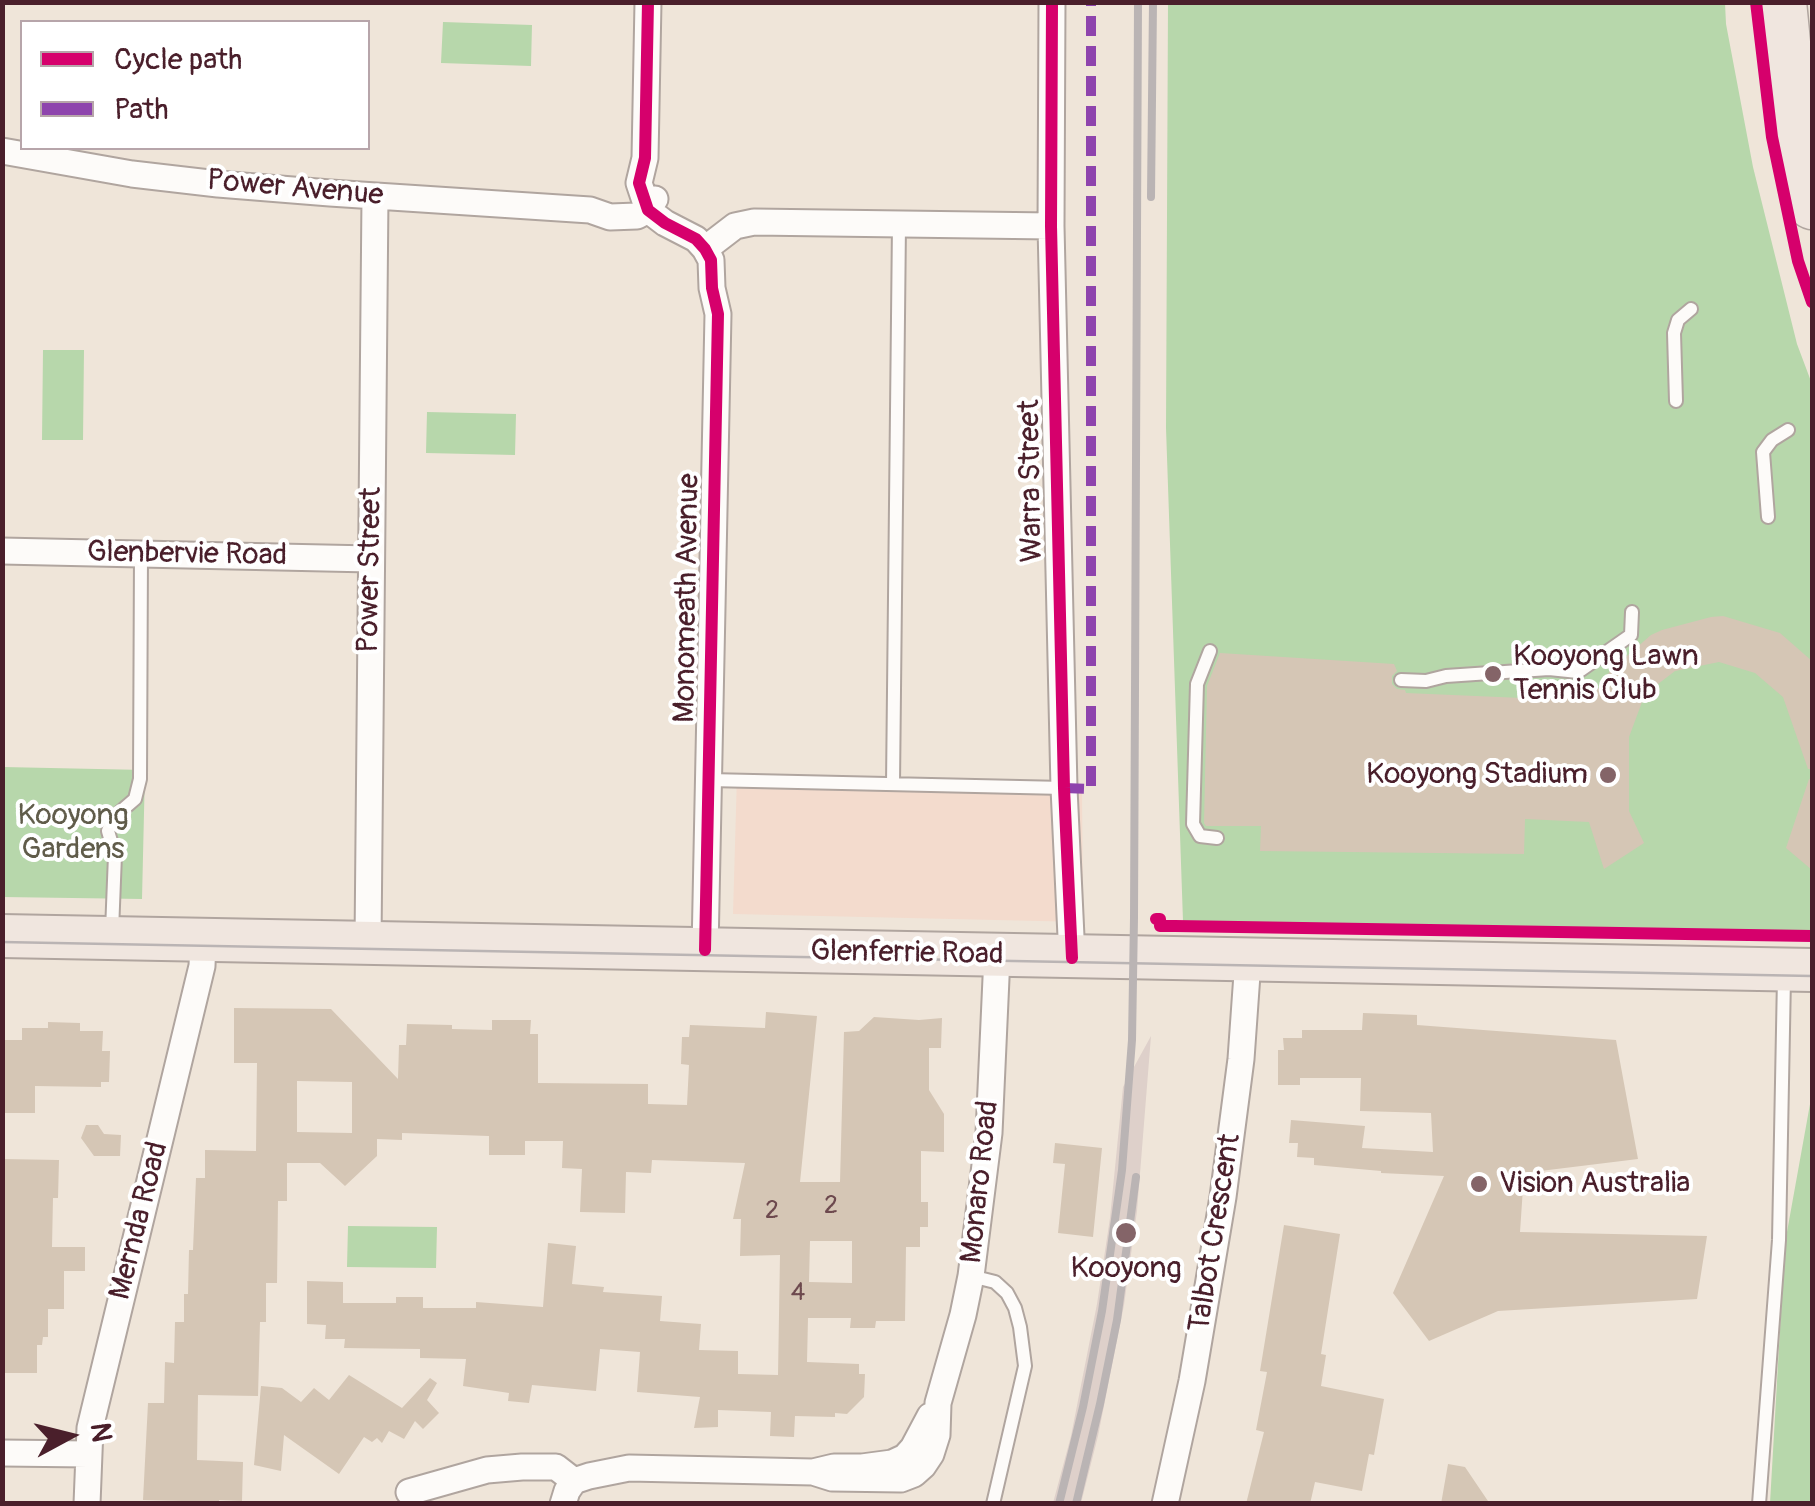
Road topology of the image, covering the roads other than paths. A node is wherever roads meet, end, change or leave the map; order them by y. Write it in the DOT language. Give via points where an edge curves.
graph roads {
  1 [pos="648,2"];
  2 [pos="1052,2"];
  3 [pos="1782,2"];
  4 [pos="2,151"];
  5 [pos="375,196"];
  6 [pos="649,200"];
  7 [pos="1812,205"];
  8 [pos="899,224"];
  9 [pos="1052,226"];
  10 [pos="713,243"];
  11 [pos="1691,309"];
  12 [pos="1676,401"];
  13 [pos="1788,430"];
  14 [pos="1768,518"];
  15 [pos="2,551"];
  16 [pos="141,554"];
  17 [pos="371,559"];
  18 [pos="1632,612"];
  19 [pos="1210,651"];
  20 [pos="1401,680"];
  21 [pos="709,780"];
  22 [pos="894,784"];
  23 [pos="1064,788"];
  24 [pos="1217,838"];
  25 [pos="2,936"];
  26 [pos="112,938"];
  27 [pos="203,940"];
  28 [pos="368,944"];
  29 [pos="705,950"];
  30 [pos="997,956"];
  31 [pos="1072,958"];
  32 [pos="1248,960"];
  33 [pos="1798,969"];
  34 [pos="971,1276"];
  35 [pos="2,1453"];
  36 [pos="88,1454"];
  37 [pos="564,1484"];
  38 [pos="408,1492"];
  39 [pos="87,1504"];
  40 [pos="547,1504"];
  41 [pos="993,1504"];
  42 [pos="1164,1504"];
  43 [pos="1759,1504"];
  1 -- 6 [label="street" via="639,182"];
  2 -- 9 [label="street, Warra Street"];
  3 -- 7 [label="highway"];
  4 -- 5 [label="street, Power Avenue" via="132,174"];
  5 -- 6 [label="street, Power Avenue" via="628,218"];
  5 -- 17 [label="street, Power Street"];
  6 -- 10 [label="street" via="664,222"];
  8 -- 9 [label="street"];
  8 -- 10 [label="street" via="754,222 735,226"];
  8 -- 22 [label="lane"];
  9 -- 23 [label="street, Warra Street"];
  10 -- 21 [label="street, Monomeath Avenue" via="718,314"];
  11 -- 12 [label="lane" via="1674,333"];
  13 -- 14 [label="lane" via="1763,452"];
  15 -- 16 [label="street, Glenbervie Road"];
  16 -- 17 [label="street, Glenbervie Road"];
  16 -- 26 [label="lane" via="140,779 135,799 108,831 115,855"];
  17 -- 28 [label="street, Power Street"];
  18 -- 20 [label="lane" via="1631,635 1578,672"];
  19 -- 24 [label="lane" via="1197,684 1193,824 1200,836"];
  21 -- 22 [label="lane"];
  21 -- 29 [label="street, Monomeath Avenue"];
  22 -- 23 [label="lane"];
  23 -- 31 [label="street, Warra Street"];
  25 -- 26 [label="main road, Glenferrie Road"];
  26 -- 27 [label="main road, Glenferrie Road"];
  27 -- 28 [label="main road, Glenferrie Road"];
  27 -- 36 [label="street, Mernda Road"];
  28 -- 29 [label="main road, Glenferrie Road"];
  29 -- 30 [label="main road, Glenferrie Road"];
  30 -- 31 [label="main road, Glenferrie Road"];
  30 -- 34 [label="street, Monaro Road" via="988,1133"];
  31 -- 32 [label="main road, Glenferrie Road"];
  32 -- 33 [label="main road, Glenferrie Road"];
  32 -- 42 [label="street, Talbot Crescent" via="1224,1197"];
  33 -- 43 [label="lane"];
  34 -- 37 [label="street, Monaro Road" via="938,1403 905,1458 813,1472 629,1468 589,1459"];
  34 -- 41 [label="lane" via="995,1282 1006,1293 1025,1365"];
  35 -- 36 [label="street"];
  36 -- 39 [label="street, Mernda Road"];
  37 -- 38 [label="street, Monaro Road" via="522,1466"];
  37 -- 40 [label="street" via="548,1484"];
}
